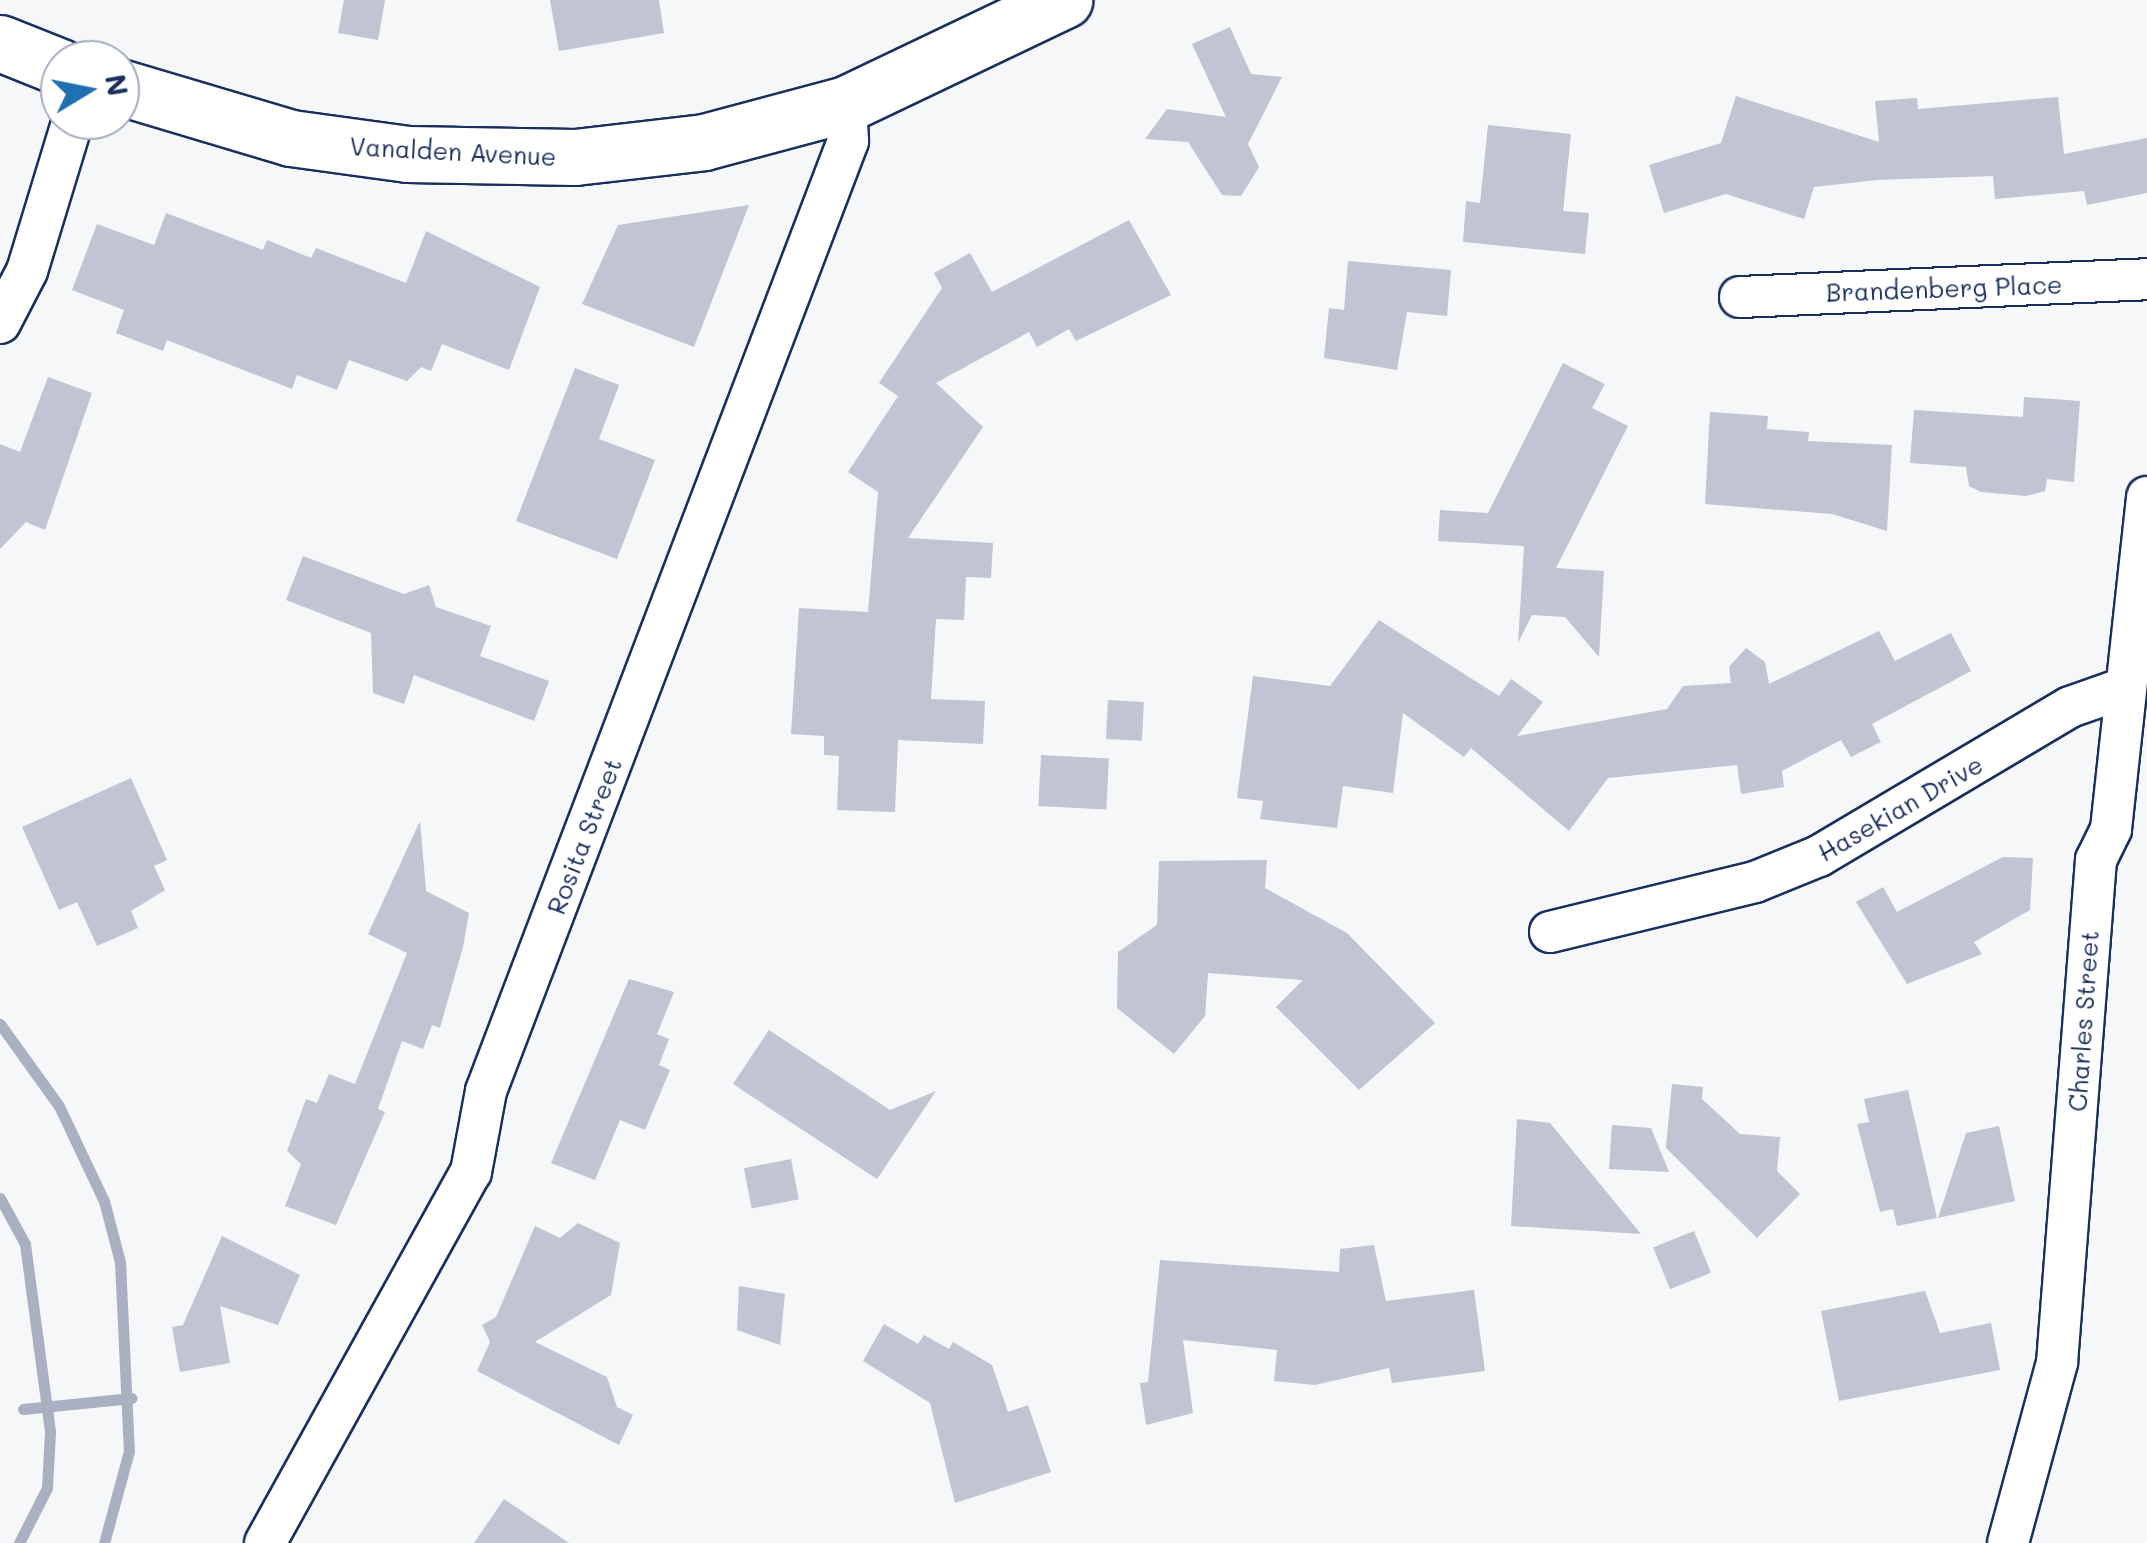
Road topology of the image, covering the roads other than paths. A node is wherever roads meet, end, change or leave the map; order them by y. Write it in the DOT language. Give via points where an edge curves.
graph roads {
  1 [pos="1064,0"];
  2 [pos="0,43"];
  3 [pos="40,59"];
  4 [pos="140,93"];
  5 [pos="846,104"];
  6 [pos="67,140"];
  7 [pos="2147,279"];
  8 [pos="1740,297"];
  9 [pos="0,323"];
  10 [pos="2147,497"];
  11 [pos="2124,688"];
  12 [pos="1550,932"];
  13 [pos="265,1543"];
  14 [pos="2008,1543"];
  1 -- 5 [label="main road, Vanalden Avenue"];
  2 -- 3 [label="main road"];
  4 -- 5 [label="main road, Vanalden Avenue" via="291,138 490,158 704,142"];
  5 -- 13 [label="street, Rosita Street" via="848,141 486,1091 471,1172"];
  6 -- 9 [label="street" via="27,272"];
  7 -- 8 [label="street, Brandenberg Place"];
  10 -- 11 [label="street, Charles Street"];
  11 -- 12 [label="street, Hasekian Drive" via="2070,707 1818,856 1756,882"];
  11 -- 14 [label="street, Charles Street" via="2111,829 2096,860 2057,1362"];
}
